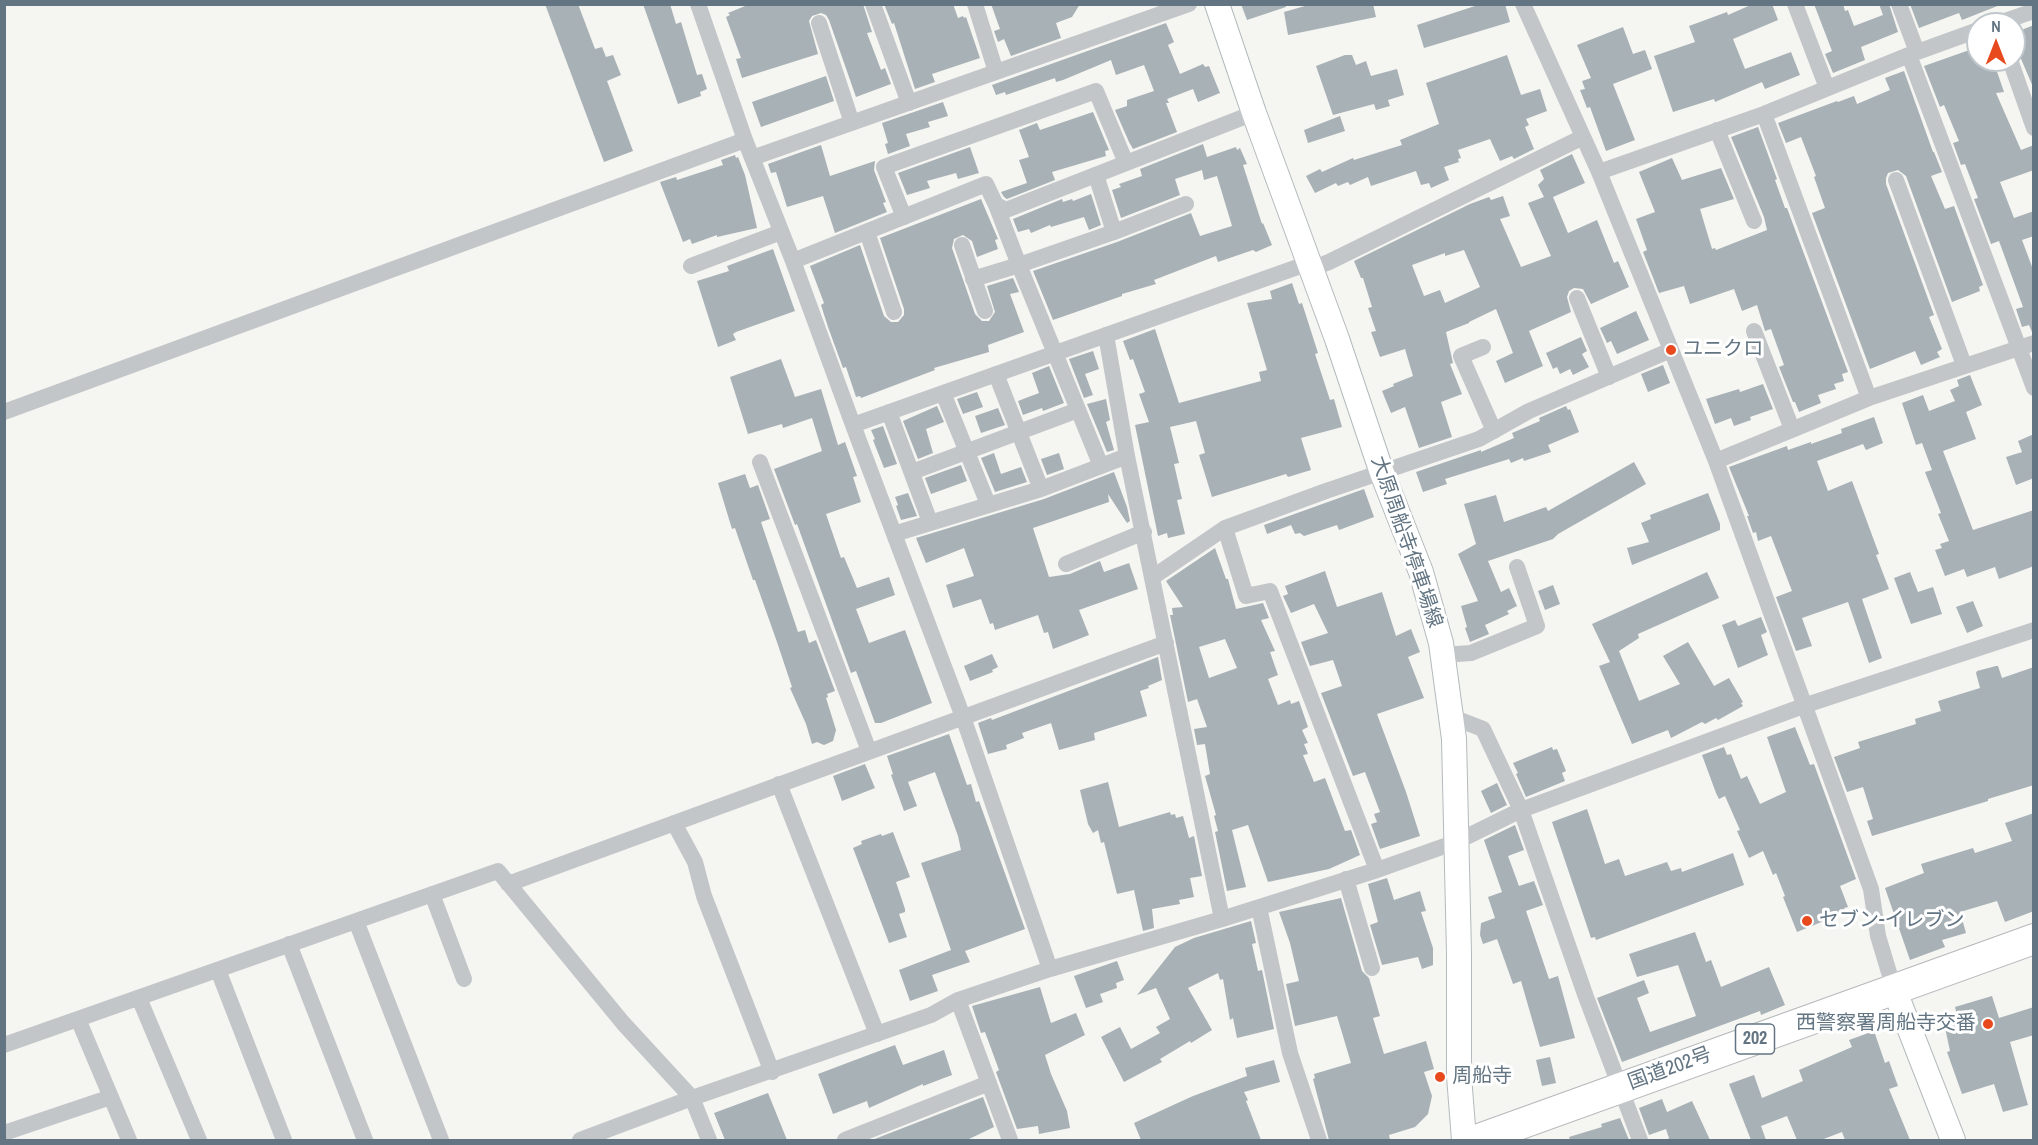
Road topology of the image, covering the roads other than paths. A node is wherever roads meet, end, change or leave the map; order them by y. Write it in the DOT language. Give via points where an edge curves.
graph roads {
  1 [pos="699,4"];
  2 [pos="873,4"];
  3 [pos="975,4"];
  4 [pos="1189,4"];
  5 [pos="1217,4"];
  6 [pos="1523,4"];
  7 [pos="1795,4"];
  8 [pos="1899,4"];
  9 [pos="819,23"];
  10 [pos="1966,34"];
  11 [pos="1913,54"];
  12 [pos="996,72"];
  13 [pos="2014,72"];
  14 [pos="1827,88"];
  15 [pos="909,103"];
  16 [pos="1254,113"];
  17 [pos="1764,114"];
  18 [pos="852,123"];
  19 [pos="2034,128"];
  20 [pos="1718,130"];
  21 [pos="1583,137"];
  22 [pos="745,140"];
  23 [pos="752,158"];
  24 [pos="1126,163"];
  25 [pos="1599,172"];
  26 [pos="1096,175"];
  27 [pos="1896,180"];
  28 [pos="1186,204"];
  29 [pos="996,205"];
  30 [pos="904,217"];
  31 [pos="1755,221"];
  32 [pos="781,232"];
  33 [pos="867,232"];
  34 [pos="1114,232"];
  35 [pos="962,245"];
  36 [pos="793,261"];
  37 [pos="1019,265"];
  38 [pos="691,266"];
  39 [pos="1310,266"];
  40 [pos="973,279"];
  41 [pos="1577,298"];
  42 [pos="985,311"];
  43 [pos="894,312"];
  44 [pos="1754,331"];
  45 [pos="1106,335"];
  46 [pos="2026,346"];
  47 [pos="1483,347"];
  48 [pos="1671,350"];
  49 [pos="1055,353"];
  50 [pos="1964,365"];
  51 [pos="996,374"];
  52 [pos="1609,377"];
  53 [pos="2034,388"];
  54 [pos="943,393"];
  55 [pos="1869,398"];
  56 [pos="1078,410"];
  57 [pos="4,412"];
  58 [pos="889,412"];
  59 [pos="853,425"];
  60 [pos="1792,429"];
  61 [pos="1494,431"];
  62 [pos="1018,432"];
  63 [pos="966,451"];
  64 [pos="1127,456"];
  65 [pos="1716,460"];
  66 [pos="760,462"];
  67 [pos="1101,466"];
  68 [pos="912,472"];
  69 [pos="1382,473"];
  70 [pos="1041,489"];
  71 [pos="988,504"];
  72 [pos="930,522"];
  73 [pos="1225,528"];
  74 [pos="1144,532"];
  75 [pos="894,534"];
  76 [pos="1066,564"];
  77 [pos="1517,567"];
  78 [pos="1154,577"];
  79 [pos="2034,630"];
  80 [pos="1166,643"];
  81 [pos="1443,655"];
  82 [pos="1806,705"];
  83 [pos="963,717"];
  84 [pos="1452,717"];
  85 [pos="869,751"];
  86 [pos="779,784"];
  87 [pos="1521,810"];
  88 [pos="674,823"];
  89 [pos="1456,842"];
  90 [pos="1377,870"];
  91 [pos="1346,879"];
  92 [pos="508,884"];
  93 [pos="432,894"];
  94 [pos="1259,907"];
  95 [pos="1222,919"];
  96 [pos="356,921"];
  97 [pos="2034,939"];
  98 [pos="289,944"];
  99 [pos="1372,968"];
  100 [pos="1050,969"];
  101 [pos="218,970"];
  102 [pos="464,979"];
  103 [pos="1894,989"];
  104 [pos="139,998"];
  105 [pos="958,1000"];
  106 [pos="78,1019"];
  107 [pos="877,1034"];
  108 [pos="4,1045"];
  109 [pos="772,1072"];
  110 [pos="989,1083"];
  111 [pos="1620,1088"];
  112 [pos="111,1097"];
  113 [pos="692,1098"];
  114 [pos="4,1133"];
  115 [pos="129,1140"];
  116 [pos="199,1140"];
  117 [pos="284,1140"];
  118 [pos="365,1140"];
  119 [pos="441,1140"];
  120 [pos="580,1140"];
  121 [pos="709,1140"];
  122 [pos="845,1140"];
  123 [pos="1010,1140"];
  124 [pos="1319,1140"];
  125 [pos="1464,1140"];
  126 [pos="1476,1140"];
  127 [pos="1640,1140"];
  128 [pos="1953,1140"];
  1 -- 22 [label="street"];
  2 -- 15 [label="street"];
  3 -- 12 [label="street"];
  4 -- 12 [label="street"];
  5 -- 16 [label="main road, 大原周船寺停車場線"];
  6 -- 21 [label="street"];
  7 -- 14 [label="street"];
  8 -- 11 [label="street"];
  9 -- 18 [label="street"];
  10 -- 11 [label="street"];
  11 -- 14 [label="street"];
  11 -- 46 [label="street"];
  12 -- 15 [label="street"];
  13 -- 19 [label="street"];
  14 -- 17 [label="street"];
  15 -- 18 [label="street"];
  16 -- 24 [label="street"];
  16 -- 39 [label="main road, 大原周船寺停車場線"];
  17 -- 20 [label="street"];
  17 -- 55 [label="street"];
  18 -- 23 [label="street"];
  20 -- 25 [label="street"];
  20 -- 31 [label="street"];
  21 -- 25 [label="street"];
  21 -- 39 [label="street" via="1329,262"];
  22 -- 23 [label="street"];
  22 -- 57 [label="street"];
  23 -- 32 [label="street"];
  24 -- 26 [label="street"];
  24 -- 30 [label="street" via="1096,91 884,167"];
  25 -- 48 [label="street"];
  26 -- 29 [label="street" via="1006,210"];
  26 -- 34 [label="street"];
  27 -- 50 [label="street"];
  28 -- 34 [label="street"];
  29 -- 30 [label="street" via="986,184"];
  29 -- 37 [label="street"];
  30 -- 33 [label="street"];
  32 -- 36 [label="street"];
  32 -- 38 [label="street"];
  33 -- 36 [label="street"];
  33 -- 43 [label="street"];
  34 -- 37 [label="street"];
  35 -- 40 [label="street"];
  36 -- 59 [label="street"];
  37 -- 40 [label="street"];
  37 -- 49 [label="street"];
  39 -- 45 [label="street"];
  39 -- 69 [label="main road, 大原周船寺停車場線"];
  40 -- 42 [label="street"];
  41 -- 52 [label="street"];
  44 -- 60 [label="street"];
  45 -- 49 [label="street"];
  45 -- 64 [label="street"];
  46 -- 50 [label="street"];
  46 -- 53 [label="street"];
  47 -- 61 [label="street" via="1461,356"];
  48 -- 52 [label="street"];
  48 -- 65 [label="street"];
  49 -- 51 [label="street"];
  49 -- 56 [label="street"];
  50 -- 55 [label="street"];
  51 -- 54 [label="street"];
  51 -- 62 [label="street"];
  52 -- 61 [label="street" via="1529,411"];
  54 -- 58 [label="street"];
  54 -- 63 [label="street"];
  55 -- 60 [label="street"];
  56 -- 62 [label="street"];
  56 -- 67 [label="street"];
  58 -- 59 [label="street"];
  58 -- 68 [label="street"];
  59 -- 75 [label="street"];
  60 -- 65 [label="street"];
  61 -- 69 [label="street"];
  62 -- 63 [label="street"];
  62 -- 70 [label="street"];
  63 -- 68 [label="street"];
  63 -- 71 [label="street"];
  64 -- 67 [label="street"];
  64 -- 74 [label="street"];
  65 -- 82 [label="street"];
  66 -- 85 [label="street"];
  67 -- 70 [label="street"];
  68 -- 72 [label="street"];
  69 -- 73 [label="street"];
  69 -- 81 [label="main road, 大原周船寺停車場線" via="1421,572"];
  70 -- 71 [label="street"];
  71 -- 72 [label="street"];
  72 -- 75 [label="street"];
  73 -- 78 [label="street"];
  73 -- 90 [label="street" via="1246,596 1270,591"];
  74 -- 76 [label="street"];
  74 -- 78 [label="street"];
  75 -- 83 [label="street"];
  77 -- 81 [label="street" via="1537,626 1471,653"];
  78 -- 80 [label="street"];
  79 -- 82 [label="street"];
  80 -- 83 [label="street"];
  80 -- 95 [label="street"];
  81 -- 84 [label="main road, 大原周船寺停車場線"];
  82 -- 87 [label="street"];
  82 -- 103 [label="street" via="1871,889 1878,936"];
  83 -- 85 [label="street"];
  83 -- 100 [label="street"];
  84 -- 87 [label="street" via="1483,729"];
  84 -- 89 [label="main road, 大原周船寺停車場線"];
  85 -- 86 [label="street"];
  86 -- 88 [label="street"];
  86 -- 107 [label="street"];
  87 -- 89 [label="street"];
  87 -- 111 [label="street"];
  88 -- 92 [label="street"];
  88 -- 109 [label="street" via="695,862 704,896"];
  89 -- 90 [label="street"];
  89 -- 125 [label="main road, 大原周船寺停車場線" via="1459,1076"];
  90 -- 91 [label="street"];
  91 -- 94 [label="street"];
  91 -- 99 [label="street"];
  92 -- 93 [label="street" via="498,871"];
  92 -- 113 [label="street" via="623,1023"];
  93 -- 96 [label="street"];
  93 -- 102 [label="street"];
  94 -- 95 [label="street"];
  94 -- 124 [label="street" via="1290,1053"];
  95 -- 100 [label="street"];
  96 -- 98 [label="street"];
  96 -- 119 [label="street"];
  97 -- 103 [label="highway, 国道202号 / 202"];
  98 -- 101 [label="street"];
  98 -- 118 [label="street"];
  100 -- 105 [label="street"];
  101 -- 104 [label="street"];
  101 -- 117 [label="street"];
  103 -- 111 [label="highway, 国道202号 / 202"];
  103 -- 128 [label="main road"];
  104 -- 106 [label="street"];
  104 -- 116 [label="street"];
  105 -- 107 [label="street" via="931,1015"];
  105 -- 110 [label="street"];
  106 -- 108 [label="street"];
  106 -- 112 [label="street"];
  107 -- 109 [label="street"];
  109 -- 113 [label="street"];
  110 -- 122 [label="street"];
  110 -- 123 [label="street"];
  111 -- 126 [label="highway, 国道202号 / 202"];
  111 -- 127 [label="street"];
  112 -- 114 [label="street"];
  112 -- 115 [label="street"];
  113 -- 120 [label="street"];
  113 -- 121 [label="street"];
}
